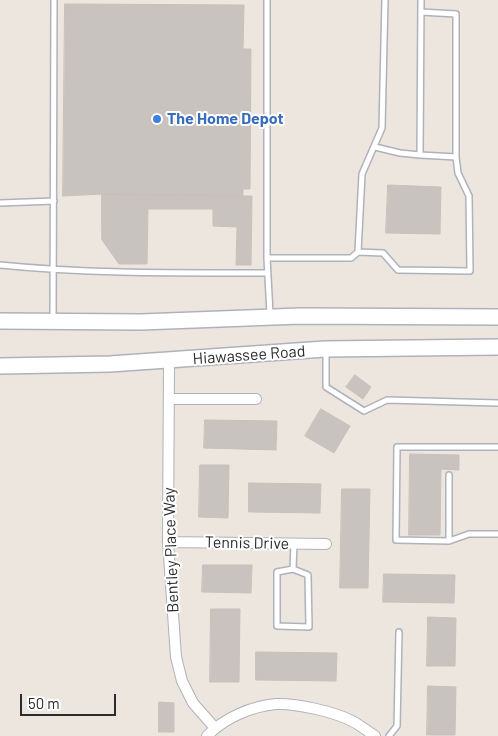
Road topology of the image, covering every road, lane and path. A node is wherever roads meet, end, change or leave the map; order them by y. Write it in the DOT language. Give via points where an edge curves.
graph roads {
  1 [pos="54,0"];
  2 [pos="267,0"];
  3 [pos="385,0"];
  4 [pos="421,0"];
  5 [pos="421,12"];
  6 [pos="375,147"];
  7 [pos="420,155"];
  8 [pos="456,157"];
  9 [pos="54,201"];
  10 [pos="0,202"];
  11 [pos="358,252"];
  12 [pos="267,258"];
  13 [pos="0,265"];
  14 [pos="53,270"];
  15 [pos="268,273"];
  16 [pos="270,317"];
  17 [pos="498,317"];
  18 [pos="0,322"];
  19 [pos="53,322"];
  20 [pos="498,347"];
  21 [pos="326,349"];
  22 [pos="169,360"];
  23 [pos="0,366"];
  24 [pos="256,398"];
  25 [pos="169,399"];
  26 [pos="498,403"];
  27 [pos="498,447"];
  28 [pos="449,475"];
  29 [pos="498,534"];
  30 [pos="449,541"];
  31 [pos="168,542"];
  32 [pos="294,544"];
  33 [pos="326,544"];
  34 [pos="293,569"];
  35 [pos="399,632"];
  36 [pos="215,728"];
  37 [pos="206,736"];
  38 [pos="375,736"];
  39 [pos="389,736"];
  1 -- 9 [label="lane"];
  2 -- 12 [label="lane"];
  3 -- 6 [label="lane" via="382,128"];
  4 -- 5 [label="lane"];
  5 -- 7 [label="lane"];
  5 -- 8 [label="lane" via="456,14"];
  6 -- 7 [label="lane" via="400,154"];
  6 -- 11 [label="lane" via="362,174"];
  7 -- 8 [label="lane"];
  8 -- 11 [label="lane" via="458,173 469,196 470,271 398,270 383,253"];
  9 -- 10 [label="lane"];
  9 -- 14 [label="lane"];
  11 -- 12 [label="lane" via="350,258"];
  12 -- 15 [label="lane"];
  13 -- 14 [label="lane"];
  14 -- 15 [label="lane"];
  14 -- 19 [label="lane"];
  15 -- 16 [label="lane"];
  16 -- 17 [label="main road"];
  16 -- 19 [label="main road"];
  18 -- 19 [label="main road"];
  20 -- 21 [label="main road, Hiawassee Road"];
  21 -- 22 [label="main road, Hiawassee Road"];
  21 -- 26 [label="lane" via="326,387 364,411 387,400"];
  22 -- 23 [label="main road, Hiawassee Road"];
  22 -- 25 [label="street, Bentley Place Way"];
  24 -- 25 [label="street"];
  25 -- 31 [label="street, Bentley Place Way"];
  27 -- 30 [label="lane" via="397,447 396,540"];
  28 -- 30 [label="lane"];
  29 -- 30 [label="lane" via="469,534"];
  31 -- 32 [label="street, Tennis Drive"];
  31 -- 36 [label="street, Bentley Place Way" via="176,657 182,682 192,703"];
  32 -- 33 [label="street, Tennis Drive"];
  32 -- 34 [label="lane"];
  34 -- 34 [label="lane" via="277,572 277,626 309,626 308,575"];
  35 -- 39 [label="lane" via="397,726"];
  36 -- 37 [label="street"];
  36 -- 38 [label="street" via="239,713 276,704 315,708 351,720"];
}
